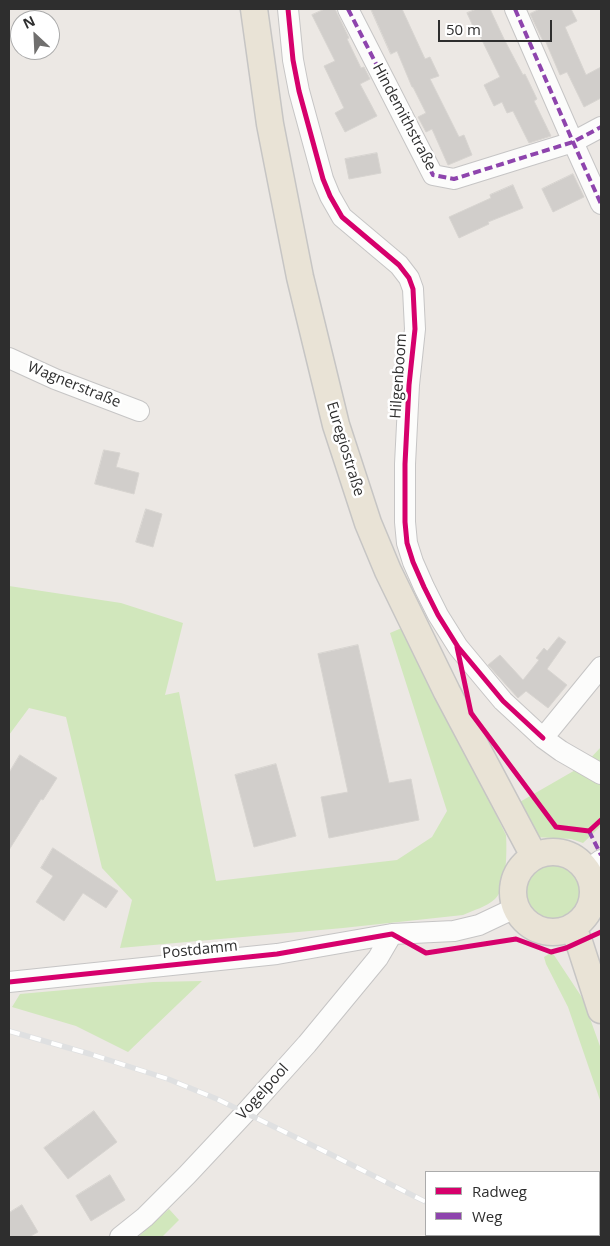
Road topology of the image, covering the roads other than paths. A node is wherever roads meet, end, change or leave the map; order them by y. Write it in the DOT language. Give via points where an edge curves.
graph roads {
  1 [pos="254,9"];
  2 [pos="288,9"];
  3 [pos="348,9"];
  4 [pos="515,9"];
  5 [pos="601,127"];
  6 [pos="573,142"];
  7 [pos="601,204"];
  8 [pos="9,358"];
  9 [pos="139,412"];
  10 [pos="601,667"];
  11 [pos="543,738"];
  12 [pos="601,774"];
  13 [pos="534,856"];
  14 [pos="594,865"];
  15 [pos="515,908"];
  16 [pos="572,927"];
  17 [pos="392,934"];
  18 [pos="9,982"];
  19 [pos="601,1010"];
  20 [pos="120,1237"];
  1 -- 13 [label="main road, Euregiostraße" via="270,124 296,258 336,425 368,522 388,571 447,692"];
  2 -- 11 [label="street, Hilgenboom" via="299,90 330,196 342,218 399,265 413,289 415,329 409,385 405,522 413,562 438,615 458,647 503,701"];
  3 -- 6 [label="street, Hindemithstraße" via="433,175 454,179"];
  4 -- 6 [label="street"];
  5 -- 6 [label="street, Hindemithstraße"];
  6 -- 7 [label="street"];
  8 -- 9 [label="street, Wagnerstraße"];
  10 -- 11 [label="street"];
  11 -- 12 [label="street, Hilgenboom"];
  13 -- 14 [label="main road" via="557,851"];
  13 -- 15 [label="main road" via="524,863 512,884"];
  14 -- 16 [label="main road" via="590,908"];
  15 -- 16 [label="main road" via="533,928 559,932"];
  15 -- 17 [label="street, Postdamm" via="479,925"];
  16 -- 19 [label="main road"];
  17 -- 18 [label="street, Postdamm" via="277,954"];
  17 -- 20 [label="street, Vogelpool" via="378,958 246,1112 144,1217"];
}
